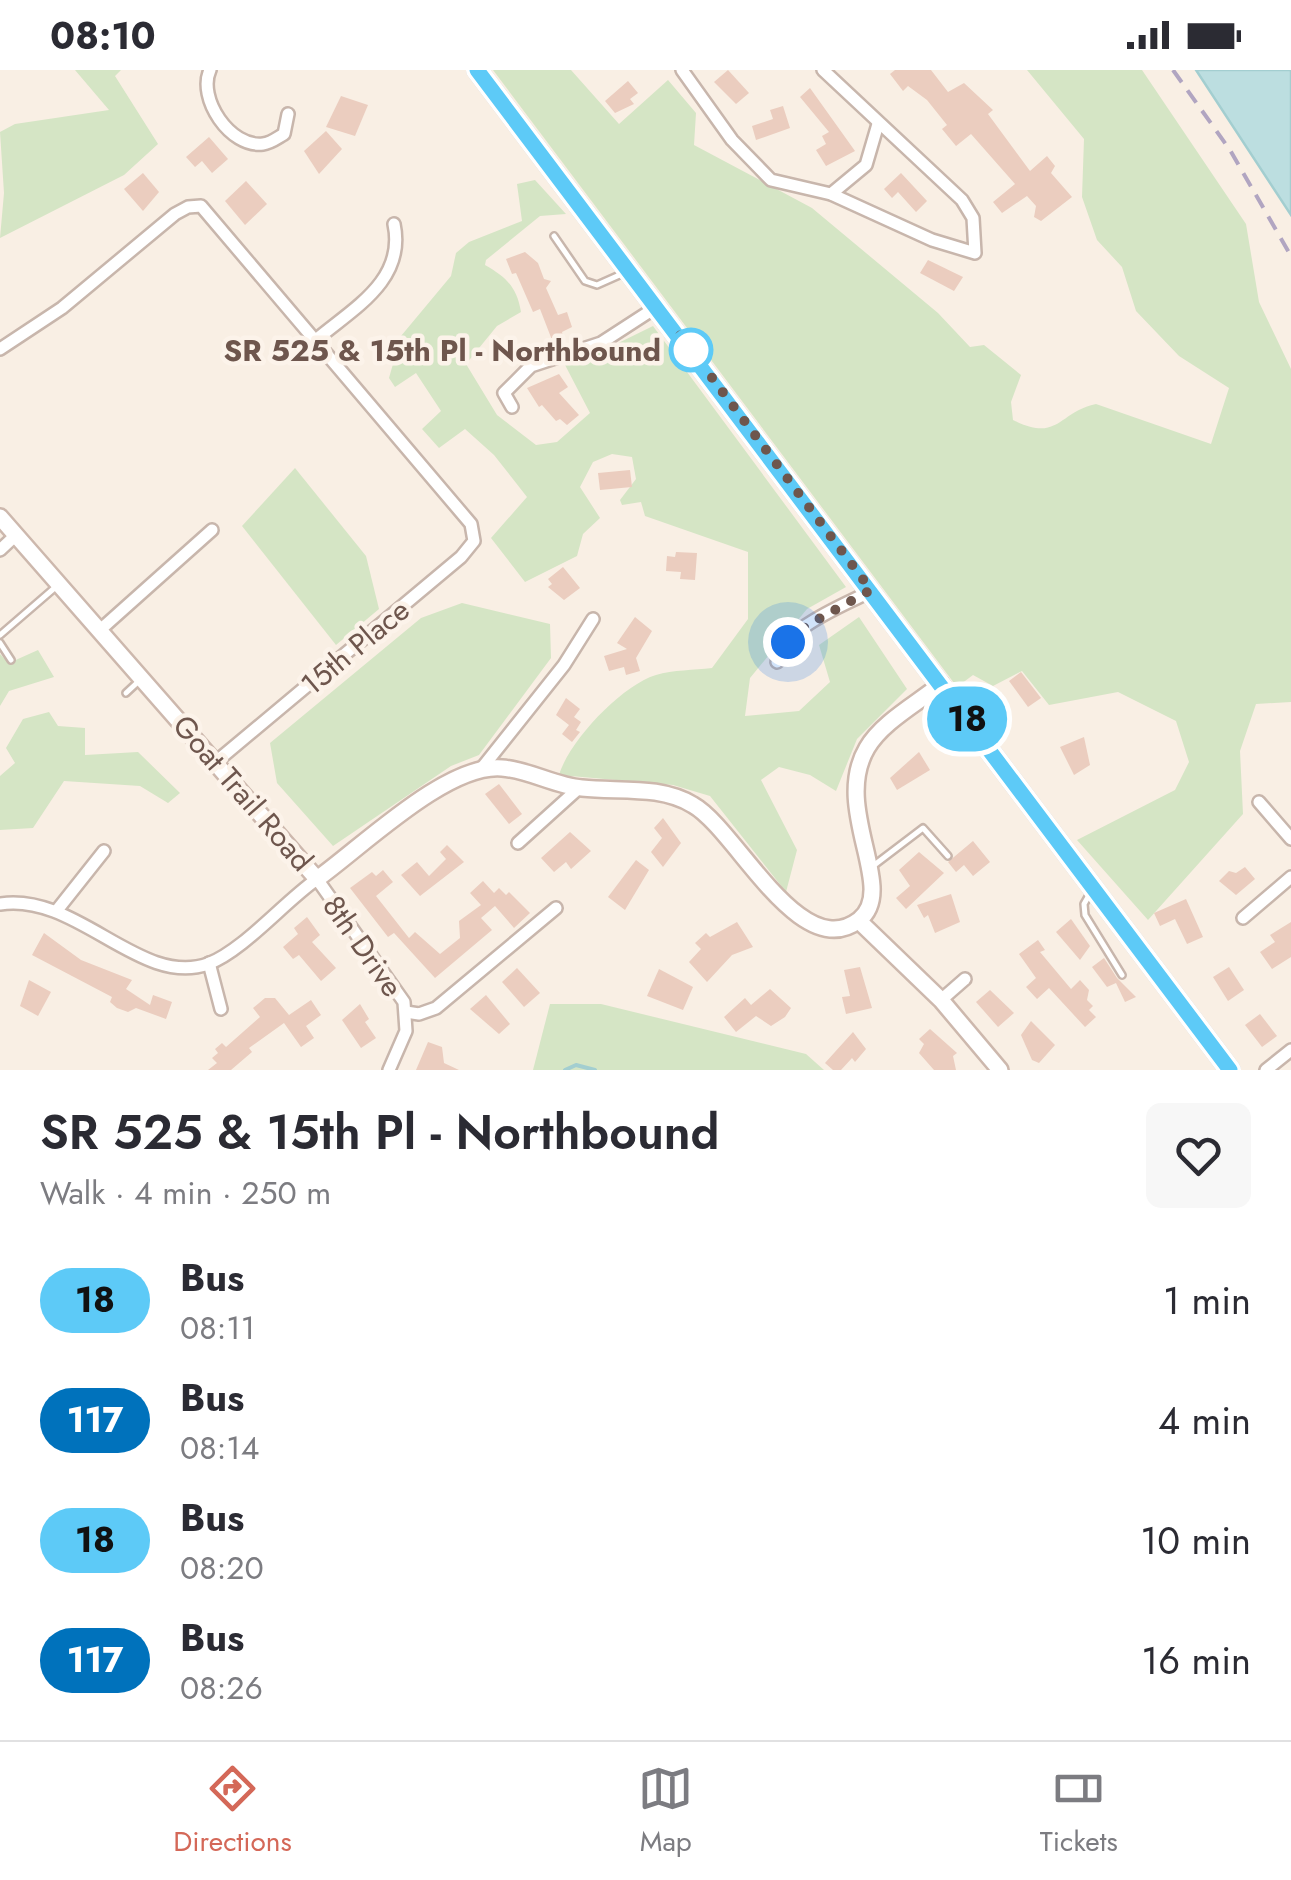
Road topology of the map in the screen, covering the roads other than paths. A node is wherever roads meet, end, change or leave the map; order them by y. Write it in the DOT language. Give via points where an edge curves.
graph roads {
  1 [pos="210,70"];
  2 [pos="477,70"];
  3 [pos="682,70"];
  4 [pos="822,70"];
  5 [pos="288,114"];
  6 [pos="878,124"];
  7 [pos="831,194"];
  8 [pos="394,224"];
  9 [pos="554,236"];
  10 [pos="631,269"];
  11 [pos="658,306"];
  12 [pos="316,338"];
  13 [pos="0,349"];
  14 [pos="512,407"];
  15 [pos="0,517"];
  16 [pos="212,530"];
  17 [pos="16,534"];
  18 [pos="0,550"];
  19 [pos="60,583"];
  20 [pos="871,590"];
  21 [pos="592,620"];
  22 [pos="100,630"];
  23 [pos="0,634"];
  24 [pos="0,643"];
  25 [pos="11,660"];
  26 [pos="777,662"];
  27 [pos="142,678"];
  28 [pos="941,684"];
  29 [pos="126,693"];
  30 [pos="218,761"];
  31 [pos="482,768"];
  32 [pos="579,788"];
  33 [pos="1259,802"];
  34 [pos="1291,839"];
  35 [pos="518,843"];
  36 [pos="104,851"];
  37 [pos="948,856"];
  38 [pos="871,867"];
  39 [pos="1291,877"];
  40 [pos="317,878"];
  41 [pos="1094,888"];
  42 [pos="0,904"];
  43 [pos="556,908"];
  44 [pos="58,910"];
  45 [pos="1243,918"];
  46 [pos="858,920"];
  47 [pos="209,963"];
  48 [pos="1122,975"];
  49 [pos="965,979"];
  50 [pos="941,1000"];
  51 [pos="221,1009"];
  52 [pos="406,1012"];
  53 [pos="1291,1050"];
  54 [pos="389,1070"];
  55 [pos="1000,1070"];
  56 [pos="1230,1070"];
  57 [pos="1266,1070"];
  1 -- 5 [label="street" via="209,102 236,134 268,144 284,134"];
  2 -- 10 [label="main road"];
  3 -- 7 [label="street" via="760,172"];
  4 -- 6 [label="street"];
  6 -- 7 [label="street" via="866,165"];
  6 -- 7 [label="street" via="970,209 975,253"];
  8 -- 12 [label="street" via="398,244 385,280"];
  9 -- 10 [label="lane" via="585,282 605,283"];
  10 -- 11 [label="main road"];
  11 -- 14 [label="street" via="600,343 522,370 504,393"];
  11 -- 20 [label="main road"];
  12 -- 13 [label="street" via="196,205 175,214 42,323"];
  12 -- 30 [label="street, 15th Place" via="471,524 474,541"];
  15 -- 17 [label="street, Goat Trail Road"];
  16 -- 22 [label="street"];
  17 -- 18 [label="street"];
  17 -- 19 [label="street, Goat Trail Road"];
  19 -- 22 [label="street, Goat Trail Road"];
  19 -- 23 [label="lane"];
  20 -- 26 [label="street" via="806,626"];
  20 -- 28 [label="main road"];
  21 -- 31 [label="street"];
  22 -- 27 [label="street, Goat Trail Road"];
  24 -- 25 [label="lane"];
  27 -- 29 [label="lane"];
  27 -- 30 [label="street, Goat Trail Road"];
  28 -- 38 [label="street" via="868,744 857,770 855,808"];
  28 -- 41 [label="main road"];
  30 -- 40 [label="street, Goat Trail Road"];
  31 -- 32 [label="street"];
  31 -- 40 [label="street, Goat Trail Road" via="446,784"];
  32 -- 35 [label="street"];
  32 -- 46 [label="street" via="654,792 690,802 725,830 774,894 801,917 831,928"];
  33 -- 34 [label="street"];
  36 -- 44 [label="street"];
  37 -- 38 [label="lane" via="923,828"];
  38 -- 46 [label="street" via="873,897"];
  39 -- 45 [label="street"];
  40 -- 47 [label="street"];
  40 -- 52 [label="street, 8th Drive" via="400,992"];
  41 -- 48 [label="lane" via="1085,915"];
  41 -- 56 [label="main road"];
  42 -- 44 [label="street" via="34,901"];
  43 -- 52 [label="street" via="436,1008"];
  44 -- 47 [label="street" via="155,962 176,968"];
  46 -- 50 [label="street"];
  47 -- 51 [label="street"];
  49 -- 50 [label="street"];
  50 -- 55 [label="street"];
  52 -- 54 [label="street, 8th Drive"];
  53 -- 57 [label="street"];
}
